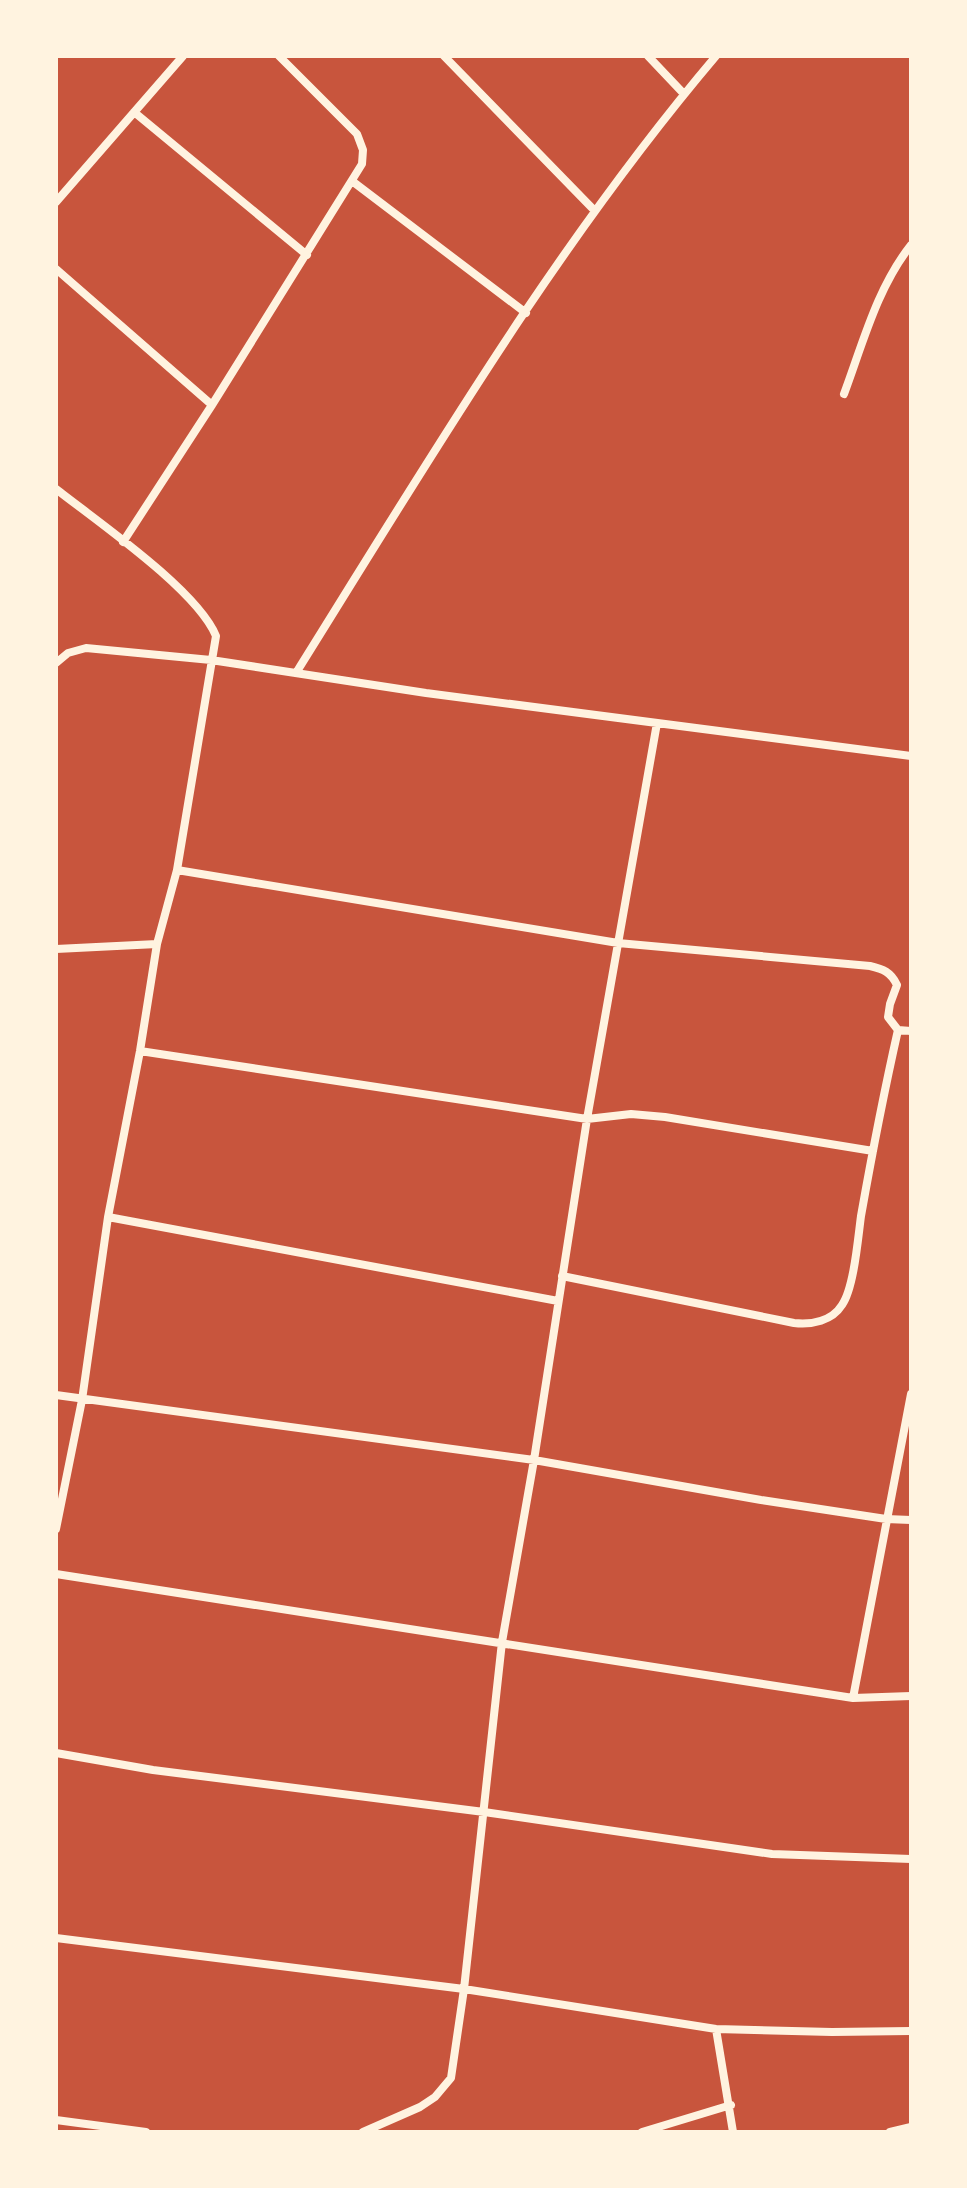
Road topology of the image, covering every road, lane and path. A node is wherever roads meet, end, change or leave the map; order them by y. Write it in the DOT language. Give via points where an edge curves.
graph roads {
  1 [pos="183,56"];
  2 [pos="279,56"];
  3 [pos="444,56"];
  4 [pos="648,56"];
  5 [pos="716,56"];
  6 [pos="684,94"];
  7 [pos="134,112"];
  8 [pos="352,181"];
  9 [pos="56,202"];
  10 [pos="594,210"];
  11 [pos="911,245"];
  12 [pos="307,255"];
  13 [pos="56,269"];
  14 [pos="526,313"];
  15 [pos="844,394"];
  16 [pos="212,405"];
  17 [pos="56,489"];
  18 [pos="123,542"];
  19 [pos="211,660"];
  20 [pos="56,663"];
  21 [pos="296,673"];
  22 [pos="657,723"];
  23 [pos="911,756"];
  24 [pos="177,870"];
  25 [pos="618,943"];
  26 [pos="157,944"];
  27 [pos="56,949"];
  28 [pos="898,1030"];
  29 [pos="911,1031"];
  30 [pos="140,1051"];
  31 [pos="587,1119"];
  32 [pos="873,1151"];
  33 [pos="108,1217"];
  34 [pos="562,1276"];
  35 [pos="558,1301"];
  36 [pos="911,1394"];
  37 [pos="56,1395"];
  38 [pos="82,1400"];
  39 [pos="534,1460"];
  40 [pos="886,1519"];
  41 [pos="911,1520"];
  42 [pos="56,1529"];
  43 [pos="56,1574"];
  44 [pos="502,1642"];
  45 [pos="911,1696"];
  46 [pos="853,1698"];
  47 [pos="56,1753"];
  48 [pos="484,1812"];
  49 [pos="911,1859"];
  50 [pos="56,1938"];
  51 [pos="464,1989"];
  52 [pos="716,2029"];
  53 [pos="911,2031"];
  54 [pos="731,2105"];
  55 [pos="56,2120"];
  56 [pos="911,2127"];
  57 [pos="146,2132"];
  58 [pos="363,2132"];
  59 [pos="642,2132"];
  60 [pos="733,2132"];
  61 [pos="890,2132"];
  1 -- 7 [label="street"];
  2 -- 8 [label="street" via="357,134 362,164"];
  3 -- 10 [label="street"];
  4 -- 6 [label="street"];
  5 -- 6 [label="street"];
  6 -- 10 [label="street"];
  7 -- 9 [label="street"];
  7 -- 12 [label="street"];
  8 -- 12 [label="street"];
  8 -- 14 [label="street"];
  10 -- 14 [label="street"];
  11 -- 15 [label="street" via="878,299"];
  12 -- 16 [label="street"];
  13 -- 16 [label="street"];
  14 -- 21 [label="street"];
  16 -- 18 [label="street"];
  17 -- 18 [label="street"];
  18 -- 19 [label="street" via="209,620 216,636"];
  19 -- 20 [label="street" via="86,648"];
  19 -- 21 [label="street"];
  19 -- 24 [label="street"];
  21 -- 22 [label="street"];
  22 -- 23 [label="street"];
  22 -- 25 [label="street"];
  24 -- 25 [label="street"];
  24 -- 26 [label="street"];
  25 -- 28 [label="street" via="883,969 897,985 888,1017"];
  25 -- 31 [label="street"];
  26 -- 27 [label="street"];
  26 -- 30 [label="street"];
  28 -- 29 [label="street"];
  28 -- 32 [label="street"];
  30 -- 31 [label="street"];
  30 -- 33 [label="street"];
  31 -- 32 [label="street" via="665,1117"];
  31 -- 34 [label="street"];
  32 -- 34 [label="street" via="845,1302 825,1320 794,1323"];
  33 -- 35 [label="street"];
  33 -- 38 [label="street"];
  34 -- 35 [label="street"];
  35 -- 39 [label="street"];
  36 -- 40 [label="street"];
  37 -- 38 [label="street"];
  38 -- 39 [label="street"];
  38 -- 42 [label="street"];
  39 -- 40 [label="street"];
  39 -- 44 [label="street"];
  40 -- 41 [label="street"];
  40 -- 46 [label="street"];
  43 -- 44 [label="street"];
  44 -- 46 [label="street"];
  44 -- 48 [label="street"];
  45 -- 46 [label="street"];
  47 -- 48 [label="street"];
  48 -- 49 [label="street" via="772,1854"];
  48 -- 51 [label="street"];
  50 -- 51 [label="street"];
  51 -- 52 [label="street"];
  51 -- 58 [label="street" via="451,2078 420,2107"];
  52 -- 53 [label="street"];
  52 -- 54 [label="street"];
  54 -- 59 [label="street"];
  54 -- 60 [label="street"];
  55 -- 57 [label="street"];
  56 -- 61 [label="street"];
}
